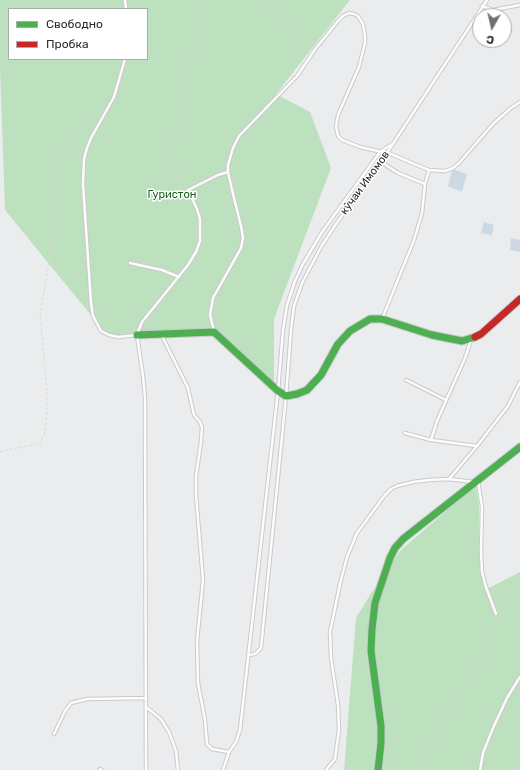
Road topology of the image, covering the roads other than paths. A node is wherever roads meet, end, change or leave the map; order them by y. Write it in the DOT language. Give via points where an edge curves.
graph roads {
  1 [pos="487,0"];
  2 [pos="520,5"];
  3 [pos="482,6"];
  4 [pos="125,60"];
  5 [pos="520,102"];
  6 [pos="392,144"];
  7 [pos="380,152"];
  8 [pos="387,153"];
  9 [pos="381,162"];
  10 [pos="429,170"];
  11 [pos="228,172"];
  12 [pos="425,184"];
  13 [pos="130,264"];
  14 [pos="179,277"];
  15 [pos="520,299"];
  16 [pos="382,319"];
  17 [pos="214,332"];
  18 [pos="161,334"];
  19 [pos="137,335"];
  20 [pos="472,339"];
  21 [pos="406,380"];
  22 [pos="520,382"];
  23 [pos="278,391"];
  24 [pos="286,396"];
  25 [pos="446,400"];
  26 [pos="405,433"];
  27 [pos="431,440"];
  28 [pos="477,446"];
  29 [pos="520,447"];
  30 [pos="448,479"];
  31 [pos="476,480"];
  32 [pos="496,614"];
  33 [pos="248,655"];
  34 [pos="520,677"];
  35 [pos="146,698"];
  36 [pos="146,706"];
  37 [pos="54,734"];
  38 [pos="229,752"];
  39 [pos="146,770"];
  40 [pos="178,770"];
  41 [pos="223,770"];
  42 [pos="326,770"];
  43 [pos="378,770"];
  44 [pos="480,770"];
  1 -- 3 [label="lane"];
  2 -- 3 [label="lane" via="493,10"];
  3 -- 6 [label="lane"];
  4 -- 19 [label="lane" via="114,97 91,138 84,159 83,184 93,316 101,331 109,336"];
  5 -- 10 [label="lane" via="493,124 453,168 445,171"];
  6 -- 7 [label="lane, кӯчаи Имомов"];
  6 -- 8 [label="lane, кӯчаи Имомов"];
  7 -- 8 [label="lane"];
  7 -- 11 [label="lane" via="342,140 336,131 338,115 359,67 365,43 365,29 361,20 349,13 338,21 289,85 235,141"];
  7 -- 23 [label="lane, кӯчаи Имомов" via="318,238 295,280 285,314"];
  8 -- 9 [label="lane, кӯчаи Имомов"];
  8 -- 10 [label="lane"];
  9 -- 12 [label="lane" via="398,173"];
  9 -- 24 [label="lane, кӯчаи Имомов" via="336,224 302,283 293,314"];
  10 -- 12 [label="lane"];
  11 -- 14 [label="lane" via="188,190 200,219 200,241 196,252"];
  11 -- 17 [label="lane" via="243,238 241,248 214,298 210,315"];
  12 -- 16 [label="lane" via="422,213 414,240"];
  13 -- 14 [label="lane" via="162,270"];
  14 -- 19 [label="lane" via="142,322"];
  15 -- 20 [label="street"];
  16 -- 20 [label="street" via="451,340"];
  16 -- 24 [label="street" via="370,320 350,331 338,344 314,383 307,390"];
  17 -- 18 [label="street"];
  17 -- 23 [label="street"];
  18 -- 19 [label="street"];
  18 -- 38 [label="lane" via="188,388 194,415 202,427 196,476 203,580 197,641 198,683 207,744 212,749"];
  19 -- 35 [label="lane" via="145,398"];
  20 -- 25 [label="lane"];
  21 -- 25 [label="lane"];
  22 -- 28 [label="lane" via="508,406"];
  23 -- 24 [label="street"];
  23 -- 33 [label="lane, кӯчаи Имомов"];
  24 -- 33 [label="lane, кӯчаи Имомов" via="261,648 255,654"];
  25 -- 27 [label="lane"];
  26 -- 27 [label="lane"];
  27 -- 28 [label="lane"];
  28 -- 30 [label="lane"];
  29 -- 31 [label="street"];
  30 -- 31 [label="lane"];
  30 -- 42 [label="lane" via="413,482 391,489 366,519 350,547 330,632 339,730 335,758"];
  31 -- 32 [label="lane" via="482,507 482,572"];
  31 -- 43 [label="street" via="403,539 395,548 381,582 375,603 371,651 381,726"];
  33 -- 38 [label="lane, кӯчаи Имомов" via="240,730"];
  34 -- 44 [label="lane" via="493,728 483,753"];
  35 -- 36 [label="lane"];
  35 -- 37 [label="lane" via="87,699 71,704"];
  36 -- 39 [label="lane"];
  36 -- 40 [label="lane" via="161,719 169,732 176,751"];
  38 -- 41 [label="lane, кӯчаи Имомов"];
}
